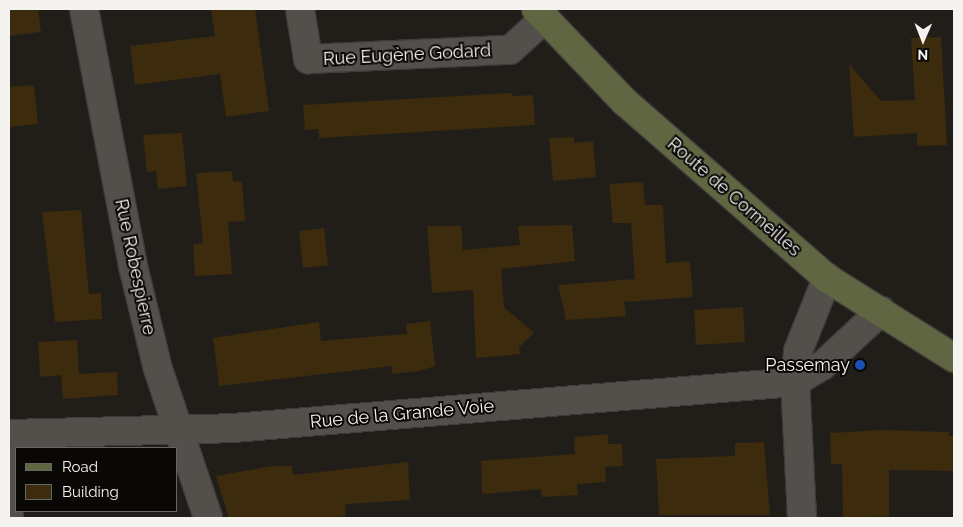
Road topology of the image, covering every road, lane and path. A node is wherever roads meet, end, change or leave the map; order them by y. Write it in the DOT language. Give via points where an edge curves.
graph roads {
  1 [pos="84,9"];
  2 [pos="300,9"];
  3 [pos="540,13"];
  4 [pos="827,278"];
  5 [pos="881,312"];
  6 [pos="954,358"];
  7 [pos="795,382"];
  8 [pos="178,426"];
  9 [pos="10,434"];
  10 [pos="15,518"];
  11 [pos="208,518"];
  12 [pos="802,518"];
  1 -- 8 [label="street, Rue Robespierre" via="132,266 158,369"];
  2 -- 3 [label="street, Rue Eugène Godard" via="308,59 510,50"];
  3 -- 4 [label="main road, Route de Cormeilles" via="626,102"];
  4 -- 5 [label="main road, Route de Cormeilles"];
  4 -- 7 [label="street" via="798,351"];
  5 -- 6 [label="main road, Route de Cormeilles"];
  5 -- 7 [label="street, Rue de la Grande Voie" via="822,366"];
  7 -- 8 [label="street, Rue de la Grande Voie" via="233,428"];
  7 -- 12 [label="street"];
  8 -- 9 [label="street, Rue de la Grande Voie"];
  8 -- 11 [label="street, Rue Robespierre"];
  9 -- 10 [label="lane"];
}
